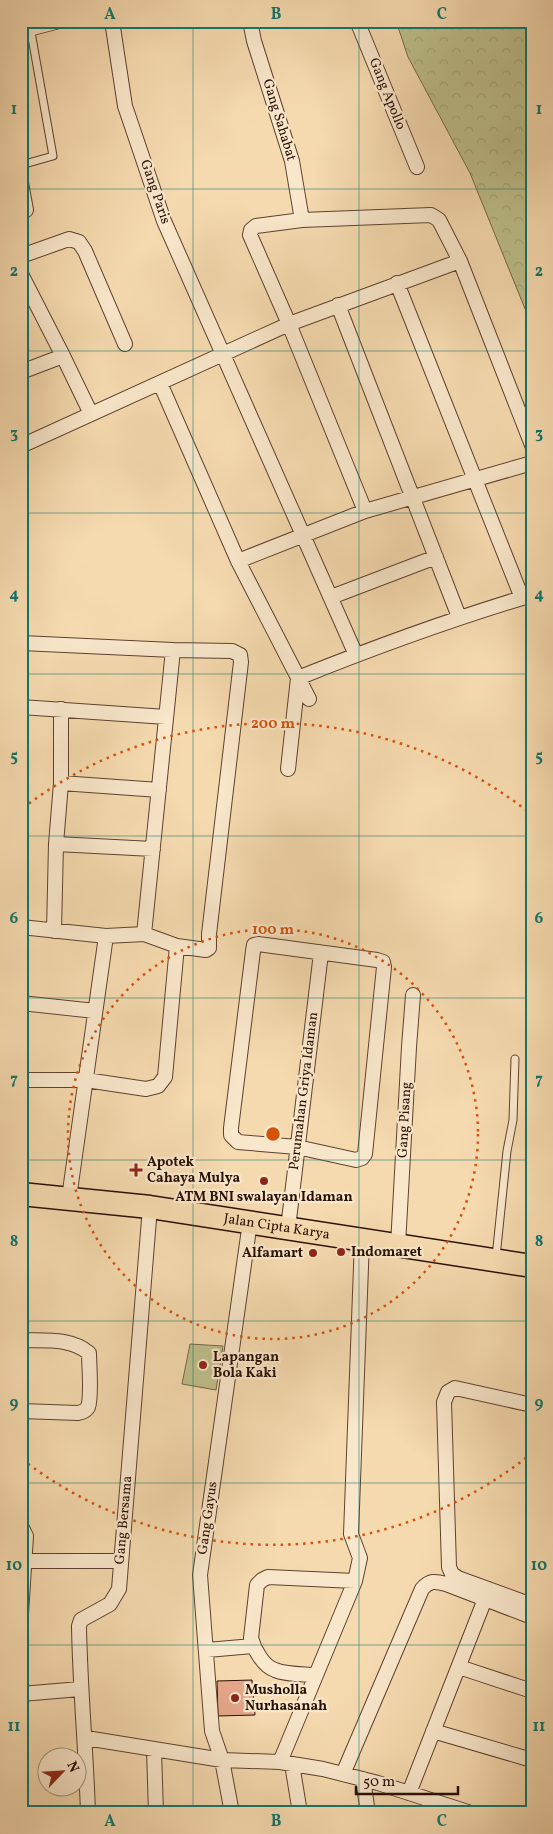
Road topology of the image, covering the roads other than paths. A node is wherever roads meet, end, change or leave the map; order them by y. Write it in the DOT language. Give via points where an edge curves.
graph roads {
  1 [pos="73,21"];
  2 [pos="112,21"];
  3 [pos="250,21"];
  4 [pos="357,21"];
  5 [pos="21,165"];
  6 [pos="417,166"];
  7 [pos="21,183"];
  8 [pos="26,210"];
  9 [pos="302,220"];
  10 [pos="21,256"];
  11 [pos="460,261"];
  12 [pos="21,274"];
  13 [pos="397,283"];
  14 [pos="338,305"];
  15 [pos="289,324"];
  16 [pos="125,344"];
  17 [pos="222,355"];
  18 [pos="63,356"];
  19 [pos="21,372"];
  20 [pos="160,383"];
  21 [pos="91,414"];
  22 [pos="532,445"];
  23 [pos="21,446"];
  24 [pos="532,463"];
  25 [pos="475,480"];
  26 [pos="413,497"];
  27 [pos="365,511"];
  28 [pos="303,535"];
  29 [pos="436,557"];
  30 [pos="238,561"];
  31 [pos="527,596"];
  32 [pos="331,597"];
  33 [pos="459,617"];
  34 [pos="21,643"];
  35 [pos="173,650"];
  36 [pos="356,655"];
  37 [pos="298,678"];
  38 [pos="309,700"];
  39 [pos="21,707"];
  40 [pos="61,709"];
  41 [pos="166,717"];
  42 [pos="288,769"];
  43 [pos="62,783"];
  44 [pos="159,790"];
  45 [pos="56,844"];
  46 [pos="153,849"];
  47 [pos="21,927"];
  48 [pos="54,931"];
  49 [pos="144,934"];
  50 [pos="106,936"];
  51 [pos="177,946"];
  52 [pos="321,953"];
  53 [pos="413,995"];
  54 [pos="21,1002"];
  55 [pos="96,1011"];
  56 [pos="515,1058"];
  57 [pos="21,1080"];
  58 [pos="86,1080"];
  59 [pos="297,1147"];
  60 [pos="21,1194"];
  61 [pos="70,1198"];
  62 [pos="150,1207"];
  63 [pos="250,1222"];
  64 [pos="288,1228"];
  65 [pos="362,1240"];
  66 [pos="398,1245"];
  67 [pos="496,1260"];
  68 [pos="532,1266"];
  69 [pos="21,1340"];
  70 [pos="532,1404"];
  71 [pos="21,1411"];
  72 [pos="21,1526"];
  73 [pos="24,1561"];
  74 [pos="121,1561"];
  75 [pos="355,1581"];
  76 [pos="485,1599"];
  77 [pos="532,1605"];
  78 [pos="21,1614"];
  79 [pos="532,1618"];
  80 [pos="254,1646"];
  81 [pos="207,1650"];
  82 [pos="459,1667"];
  83 [pos="315,1675"];
  84 [pos="80,1688"];
  85 [pos="532,1692"];
  86 [pos="21,1694"];
  87 [pos="433,1731"];
  88 [pos="86,1738"];
  89 [pos="154,1750"];
  90 [pos="222,1760"];
  91 [pos="532,1760"];
  92 [pos="286,1763"];
  93 [pos="344,1774"];
  94 [pos="363,1779"];
  95 [pos="409,1793"];
  96 [pos="437,1807"];
  97 [pos="88,1813"];
  98 [pos="156,1813"];
  99 [pos="232,1813"];
  100 [pos="300,1813"];
  101 [pos="368,1813"];
  102 [pos="471,1813"];
  1 -- 5 [label="lane" via="31,32 53,156"];
  2 -- 17 [label="street, Gang Paris" via="125,106 164,221"];
  3 -- 9 [label="street, Gang Sahabat" via="292,160"];
  4 -- 6 [label="street, Gang Apollo"];
  7 -- 8 [label="street"];
  9 -- 11 [label="street" via="431,215 440,220"];
  9 -- 15 [label="street" via="256,226 250,235"];
  10 -- 16 [label="street" via="69,239 79,242"];
  11 -- 13 [label="street"];
  11 -- 22 [label="street"];
  12 -- 18 [label="street"];
  13 -- 14 [label="street"];
  13 -- 25 [label="street"];
  14 -- 15 [label="street"];
  14 -- 26 [label="street"];
  15 -- 17 [label="street"];
  15 -- 27 [label="street"];
  17 -- 20 [label="street"];
  17 -- 28 [label="street, Gang Paris"];
  18 -- 19 [label="street"];
  18 -- 21 [label="street"];
  20 -- 21 [label="street"];
  20 -- 30 [label="street"];
  21 -- 23 [label="street"];
  24 -- 25 [label="street"];
  25 -- 26 [label="street"];
  25 -- 31 [label="street"];
  26 -- 27 [label="street"];
  26 -- 29 [label="street"];
  27 -- 28 [label="street"];
  28 -- 30 [label="street"];
  28 -- 32 [label="street, Gang Paris"];
  29 -- 32 [label="street"];
  29 -- 33 [label="street"];
  30 -- 37 [label="street"];
  31 -- 33 [label="street"];
  32 -- 36 [label="street, Gang Paris"];
  33 -- 36 [label="street"];
  34 -- 35 [label="street"];
  35 -- 41 [label="street"];
  35 -- 51 [label="street" via="232,651 240,655 242,662 209,948"];
  36 -- 37 [label="street"];
  37 -- 38 [label="street"];
  37 -- 42 [label="street"];
  39 -- 40 [label="street"];
  40 -- 41 [label="street"];
  40 -- 43 [label="street"];
  41 -- 44 [label="street"];
  43 -- 44 [label="street"];
  43 -- 45 [label="street"];
  44 -- 46 [label="street"];
  45 -- 46 [label="street"];
  45 -- 48 [label="street"];
  46 -- 49 [label="street"];
  47 -- 48 [label="street"];
  48 -- 50 [label="street"];
  49 -- 50 [label="street"];
  49 -- 51 [label="street"];
  50 -- 55 [label="street"];
  51 -- 58 [label="street" via="165,1076 158,1086 146,1089"];
  52 -- 59 [label="street, Perumahan Griya Idaman"];
  52 -- 59 [label="street" via="383,962 364,1154 356,1160"];
  52 -- 59 [label="street" via="258,944 254,945 250,970 232,1135 238,1142"];
  53 -- 66 [label="street, Gang Pisang"];
  54 -- 55 [label="street"];
  55 -- 58 [label="street"];
  56 -- 67 [label="lane" via="513,1120"];
  57 -- 58 [label="street"];
  58 -- 61 [label="street"];
  59 -- 64 [label="street, Perumahan Griya Idaman"];
  60 -- 61 [label="main road, Jalan Cipta Karya"];
  61 -- 62 [label="main road, Jalan Cipta Karya"];
  62 -- 63 [label="main road, Jalan Cipta Karya"];
  62 -- 74 [label="street, Gang Bersama"];
  63 -- 64 [label="main road, Jalan Cipta Karya"];
  63 -- 81 [label="street, Gang Gayus" via="200,1574"];
  64 -- 65 [label="main road, Jalan Cipta Karya"];
  65 -- 66 [label="main road, Jalan Cipta Karya"];
  65 -- 75 [label="street" via="351,1534 360,1558"];
  66 -- 67 [label="main road, Jalan Cipta Karya"];
  67 -- 68 [label="main road, Jalan Cipta Karya"];
  69 -- 71 [label="street" via="70,1342 81,1347 88,1353 89,1398 87,1407 78,1413"];
  70 -- 77 [label="street" via="455,1388 448,1392 444,1402 452,1574"];
  72 -- 73 [label="street" via="26,1536"];
  73 -- 74 [label="street"];
  73 -- 78 [label="street"];
  74 -- 84 [label="street, Gang Bersama" via="119,1589 110,1604 81,1620 79,1626"];
  75 -- 80 [label="street" via="268,1577 262,1580 257,1586"];
  75 -- 83 [label="street"];
  76 -- 79 [label="street"];
  76 -- 82 [label="street"];
  76 -- 93 [label="street" via="446,1584 427,1583"];
  80 -- 81 [label="street"];
  80 -- 83 [label="street" via="266,1665 274,1670"];
  81 -- 90 [label="street, Gang Gayus" via="212,1731"];
  82 -- 85 [label="street"];
  82 -- 87 [label="street"];
  83 -- 92 [label="street"];
  84 -- 86 [label="street"];
  84 -- 88 [label="street, Gang Bersama"];
  87 -- 91 [label="street"];
  87 -- 95 [label="street"];
  88 -- 89 [label="street"];
  88 -- 97 [label="street, Gang Bersama"];
  89 -- 90 [label="street"];
  89 -- 98 [label="street"];
  90 -- 92 [label="street"];
  90 -- 99 [label="street, Gang Gayus"];
  92 -- 93 [label="street"];
  92 -- 100 [label="street"];
  93 -- 94 [label="street"];
  94 -- 95 [label="street"];
  94 -- 101 [label="street"];
  95 -- 96 [label="street"];
  96 -- 102 [label="street"];
}
